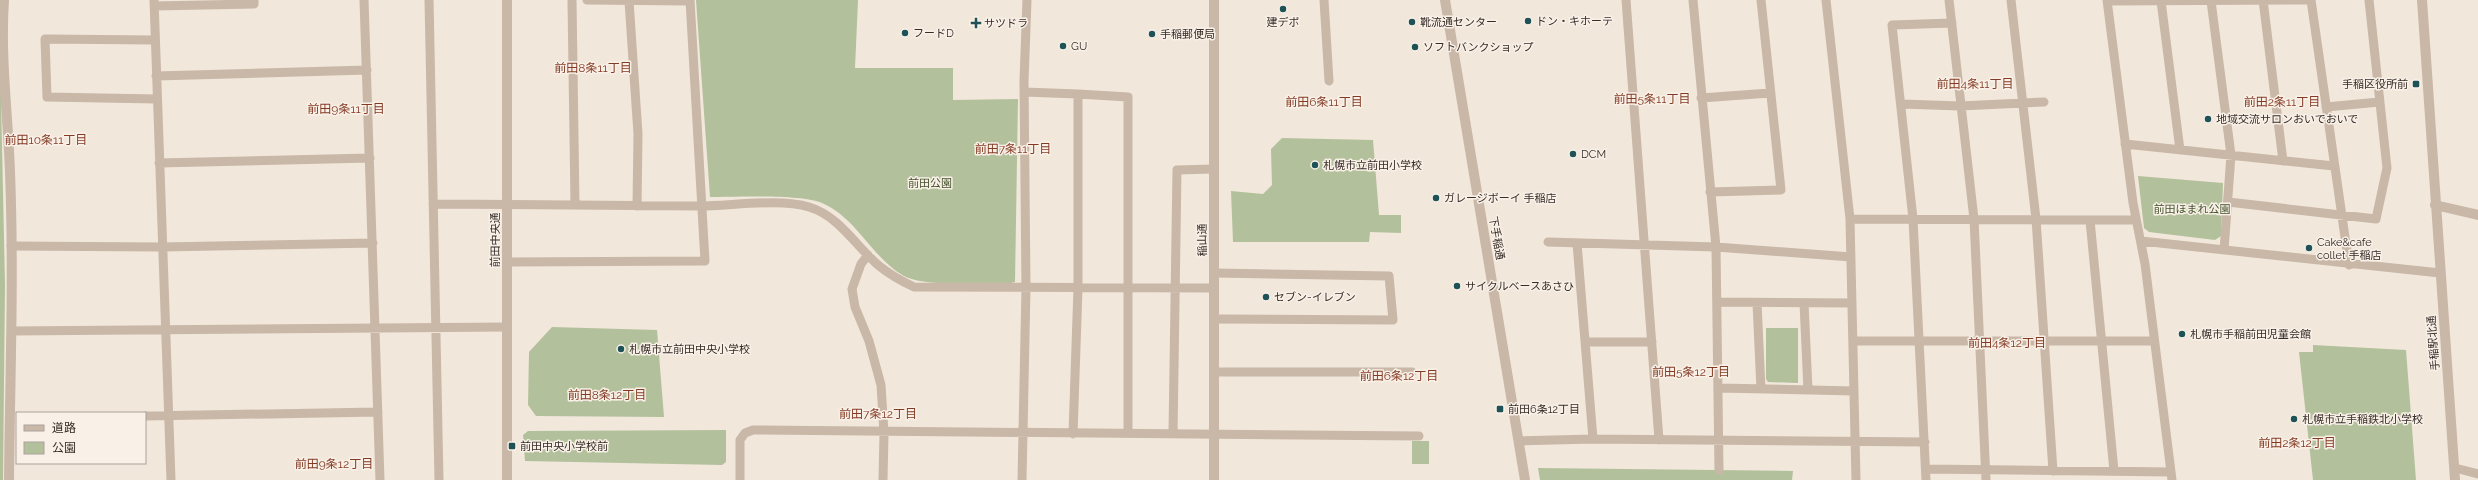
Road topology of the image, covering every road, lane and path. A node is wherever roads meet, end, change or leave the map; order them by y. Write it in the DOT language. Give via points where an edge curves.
graph roads {
  1 [pos="4,0"];
  2 [pos="254,0"];
  3 [pos="364,0"];
  4 [pos="429,0"];
  5 [pos="507,0"];
  6 [pos="572,0"];
  7 [pos="587,0"];
  8 [pos="1027,0"];
  9 [pos="1214,0"];
  10 [pos="1324,0"];
  11 [pos="1445,0"];
  12 [pos="1626,0"];
  13 [pos="1693,0"];
  14 [pos="1761,0"];
  15 [pos="1826,0"];
  16 [pos="1949,0"];
  17 [pos="2011,0"];
  18 [pos="2108,0"];
  19 [pos="2263,0"];
  20 [pos="2306,0"];
  21 [pos="2311,0"];
  22 [pos="2369,0"];
  23 [pos="2422,0"];
  24 [pos="630,1"];
  25 [pos="690,1"];
  26 [pos="2161,1"];
  27 [pos="2211,1"];
  28 [pos="154,3"];
  29 [pos="1952,23"];
  30 [pos="155,40"];
  31 [pos="367,70"];
  32 [pos="156,76"];
  33 [pos="1330,81"];
  34 [pos="1024,92"];
  35 [pos="1770,93"];
  36 [pos="1078,94"];
  37 [pos="1701,98"];
  38 [pos="157,99"];
  39 [pos="2044,102"];
  40 [pos="2379,102"];
  41 [pos="1902,104"];
  42 [pos="2021,104"];
  43 [pos="1960,106"];
  44 [pos="2326,107"];
  45 [pos="2125,144"];
  46 [pos="2180,150"];
  47 [pos="2231,156"];
  48 [pos="370,158"];
  49 [pos="2283,161"];
  50 [pos="159,163"];
  51 [pos="2334,166"];
  52 [pos="1213,169"];
  53 [pos="1710,192"];
  54 [pos="2228,202"];
  55 [pos="433,204"];
  56 [pos="507,205"];
  57 [pos="575,205"];
  58 [pos="2435,205"];
  59 [pos="637,206"];
  60 [pos="702,206"];
  61 [pos="2340,215"];
  62 [pos="2478,215"];
  63 [pos="1850,219"];
  64 [pos="1912,219"];
  65 [pos="1974,219"];
  66 [pos="2036,220"];
  67 [pos="2090,220"];
  68 [pos="2136,220"];
  69 [pos="2140,241"];
  70 [pos="1548,242"];
  71 [pos="372,243"];
  72 [pos="1645,243"];
  73 [pos="1577,244"];
  74 [pos="11,246"];
  75 [pos="162,247"];
  76 [pos="1716,247"];
  77 [pos="2224,250"];
  78 [pos="868,255"];
  79 [pos="1851,257"];
  80 [pos="507,262"];
  81 [pos="2349,265"];
  82 [pos="1215,273"];
  83 [pos="2440,273"];
  84 [pos="1126,287"];
  85 [pos="1026,288"];
  86 [pos="1078,288"];
  87 [pos="1176,288"];
  88 [pos="1214,288"];
  89 [pos="1717,302"];
  90 [pos="1757,303"];
  91 [pos="1804,303"];
  92 [pos="1852,304"];
  93 [pos="1215,319"];
  94 [pos="436,326"];
  95 [pos="375,327"];
  96 [pos="507,327"];
  97 [pos="165,330"];
  98 [pos="12,331"];
  99 [pos="1853,341"];
  100 [pos="1919,341"];
  101 [pos="2154,341"];
  102 [pos="1585,342"];
  103 [pos="1652,342"];
  104 [pos="1979,342"];
  105 [pos="2044,342"];
  106 [pos="2102,343"];
  107 [pos="1214,372"];
  108 [pos="1412,372"];
  109 [pos="1718,388"];
  110 [pos="1761,389"];
  111 [pos="1808,390"];
  112 [pos="1854,391"];
  113 [pos="378,412"];
  114 [pos="13,415"];
  115 [pos="146,416"];
  116 [pos="168,416"];
  117 [pos="884,433"];
  118 [pos="1023,433"];
  119 [pos="1128,433"];
  120 [pos="1214,433"];
  121 [pos="1073,434"];
  122 [pos="1173,434"];
  123 [pos="1419,436"];
  124 [pos="1593,439"];
  125 [pos="1659,440"];
  126 [pos="1718,440"];
  127 [pos="1519,441"];
  128 [pos="1855,441"];
  129 [pos="1924,442"];
  130 [pos="2455,468"];
  131 [pos="1926,469"];
  132 [pos="1719,470"];
  133 [pos="1986,470"];
  134 [pos="2053,471"];
  135 [pos="2114,471"];
  136 [pos="2478,474"];
  137 [pos="2038,475"];
  138 [pos="2172,476"];
  139 [pos="9,480"];
  140 [pos="171,480"];
  141 [pos="380,480"];
  142 [pos="439,480"];
  143 [pos="507,480"];
  144 [pos="740,480"];
  145 [pos="883,480"];
  146 [pos="1022,480"];
  147 [pos="1214,480"];
  148 [pos="1525,480"];
  149 [pos="1856,480"];
  150 [pos="1926,480"];
  151 [pos="1986,480"];
  152 [pos="2455,480"];
  1 -- 74 [label="street"];
  2 -- 28 [label="street" via="254,4"];
  3 -- 31 [label="street"];
  4 -- 55 [label="street"];
  5 -- 56 [label="street, 前田中央通"];
  6 -- 57 [label="street"];
  7 -- 24 [label="street"];
  8 -- 34 [label="street"];
  9 -- 52 [label="street, 稲山通"];
  10 -- 33 [label="street"];
  11 -- 127 [label="street, 下手稲通"];
  12 -- 72 [label="street"];
  13 -- 37 [label="street"];
  14 -- 35 [label="street"];
  15 -- 63 [label="street"];
  16 -- 29 [label="street"];
  17 -- 42 [label="street"];
  18 -- 26 [label="street"];
  18 -- 45 [label="street"];
  19 -- 20 [label="street"];
  19 -- 27 [label="street"];
  19 -- 49 [label="street"];
  21 -- 44 [label="street"];
  22 -- 40 [label="street"];
  23 -- 58 [label="street, 手稲駅北通"];
  24 -- 25 [label="street"];
  24 -- 59 [label="street" via="638,134"];
  25 -- 60 [label="street"];
  26 -- 27 [label="street"];
  26 -- 46 [label="street"];
  27 -- 47 [label="street"];
  28 -- 30 [label="street"];
  29 -- 41 [label="street" via="1892,25"];
  29 -- 43 [label="street"];
  30 -- 32 [label="street"];
  30 -- 38 [label="street" via="45,39 47,97"];
  31 -- 32 [label="street"];
  31 -- 48 [label="street"];
  32 -- 38 [label="street"];
  34 -- 36 [label="street"];
  34 -- 85 [label="street"];
  35 -- 37 [label="street"];
  35 -- 53 [label="street" via="1781,190"];
  36 -- 84 [label="street" via="1128,97"];
  36 -- 86 [label="street"];
  37 -- 53 [label="street"];
  38 -- 50 [label="street"];
  39 -- 42 [label="street"];
  40 -- 44 [label="street"];
  40 -- 61 [label="street" via="2388,168 2376,219"];
  41 -- 43 [label="street"];
  41 -- 64 [label="street"];
  42 -- 43 [label="street"];
  42 -- 66 [label="street"];
  43 -- 65 [label="street"];
  44 -- 51 [label="street"];
  45 -- 46 [label="street"];
  45 -- 68 [label="street"];
  46 -- 47 [label="street"];
  47 -- 49 [label="street"];
  47 -- 54 [label="street"];
  48 -- 50 [label="street"];
  48 -- 71 [label="street"];
  49 -- 51 [label="street"];
  50 -- 75 [label="street"];
  51 -- 61 [label="street"];
  52 -- 82 [label="street, 稲山通"];
  52 -- 87 [label="street" via="1177,170"];
  53 -- 76 [label="street"];
  54 -- 61 [label="street"];
  54 -- 77 [label="street"];
  55 -- 56 [label="street"];
  55 -- 94 [label="street"];
  56 -- 57 [label="street"];
  56 -- 80 [label="street, 前田中央通"];
  57 -- 59 [label="street"];
  58 -- 62 [label="street"];
  58 -- 83 [label="street, 手稲駅北通"];
  59 -- 60 [label="street"];
  60 -- 78 [label="street" via="791,204 809,207 827,216 843,229"];
  60 -- 80 [label="street" via="705,261"];
  61 -- 81 [label="street"];
  63 -- 64 [label="street"];
  63 -- 79 [label="street"];
  64 -- 65 [label="street"];
  64 -- 100 [label="street"];
  65 -- 66 [label="street"];
  65 -- 104 [label="street"];
  66 -- 67 [label="street"];
  66 -- 105 [label="street"];
  67 -- 68 [label="street"];
  67 -- 106 [label="street"];
  68 -- 69 [label="street"];
  69 -- 77 [label="street"];
  69 -- 101 [label="street"];
  70 -- 73 [label="street"];
  71 -- 75 [label="street"];
  71 -- 95 [label="street"];
  72 -- 73 [label="street"];
  72 -- 76 [label="street"];
  72 -- 103 [label="street"];
  73 -- 102 [label="street"];
  74 -- 75 [label="street"];
  74 -- 98 [label="street"];
  75 -- 97 [label="street"];
  76 -- 79 [label="street"];
  76 -- 89 [label="street"];
  77 -- 81 [label="street"];
  78 -- 85 [label="street" via="898,280 914,286"];
  78 -- 117 [label="street" via="861,264 852,289 855,308 877,363"];
  79 -- 92 [label="street"];
  80 -- 96 [label="street, 前田中央通"];
  81 -- 83 [label="street"];
  82 -- 88 [label="street, 稲山通"];
  82 -- 93 [label="street" via="1389,276 1393,320"];
  83 -- 130 [label="street, 手稲駅北通"];
  84 -- 86 [label="street"];
  84 -- 87 [label="street"];
  84 -- 119 [label="street"];
  85 -- 86 [label="street"];
  85 -- 118 [label="street"];
  86 -- 121 [label="street"];
  87 -- 88 [label="street"];
  87 -- 122 [label="street"];
  88 -- 93 [label="street, 稲山通"];
  89 -- 90 [label="street"];
  89 -- 109 [label="street"];
  90 -- 91 [label="street"];
  90 -- 110 [label="street"];
  91 -- 92 [label="street"];
  91 -- 111 [label="street"];
  92 -- 99 [label="street"];
  93 -- 107 [label="street, 稲山通"];
  94 -- 95 [label="street"];
  94 -- 96 [label="street"];
  94 -- 142 [label="street"];
  95 -- 97 [label="street"];
  95 -- 113 [label="street"];
  96 -- 143 [label="street, 前田中央通"];
  97 -- 98 [label="street"];
  97 -- 116 [label="street"];
  98 -- 114 [label="street"];
  99 -- 100 [label="street"];
  99 -- 112 [label="street"];
  100 -- 104 [label="street"];
  100 -- 129 [label="street"];
  101 -- 106 [label="street"];
  101 -- 138 [label="street"];
  102 -- 103 [label="street"];
  102 -- 124 [label="street"];
  103 -- 125 [label="street"];
  104 -- 105 [label="street"];
  104 -- 133 [label="street"];
  105 -- 106 [label="street"];
  105 -- 134 [label="street"];
  106 -- 135 [label="street"];
  107 -- 108 [label="street"];
  107 -- 120 [label="street, 稲山通"];
  109 -- 110 [label="street"];
  109 -- 126 [label="street"];
  110 -- 111 [label="street"];
  111 -- 112 [label="street"];
  112 -- 128 [label="street"];
  113 -- 116 [label="street"];
  113 -- 141 [label="street"];
  114 -- 139 [label="street"];
  115 -- 116 [label="street"];
  116 -- 140 [label="street"];
  117 -- 118 [label="street"];
  117 -- 144 [label="street" via="753,430 745,433 740,440"];
  117 -- 145 [label="street"];
  118 -- 121 [label="street"];
  118 -- 146 [label="street"];
  119 -- 121 [label="street"];
  119 -- 122 [label="street"];
  120 -- 122 [label="street"];
  120 -- 123 [label="street"];
  120 -- 147 [label="street, 稲山通"];
  124 -- 125 [label="street"];
  124 -- 127 [label="street"];
  125 -- 126 [label="street"];
  126 -- 128 [label="street"];
  126 -- 132 [label="street"];
  127 -- 148 [label="street, 下手稲通"];
  128 -- 129 [label="street"];
  128 -- 149 [label="street"];
  129 -- 131 [label="street"];
  130 -- 136 [label="street"];
  130 -- 152 [label="street, 手稲駅北通"];
  131 -- 133 [label="street"];
  131 -- 150 [label="street"];
  133 -- 137 [label="street"];
  133 -- 151 [label="street"];
  134 -- 135 [label="street"];
  134 -- 137 [label="street"];
  135 -- 138 [label="street"];
}
